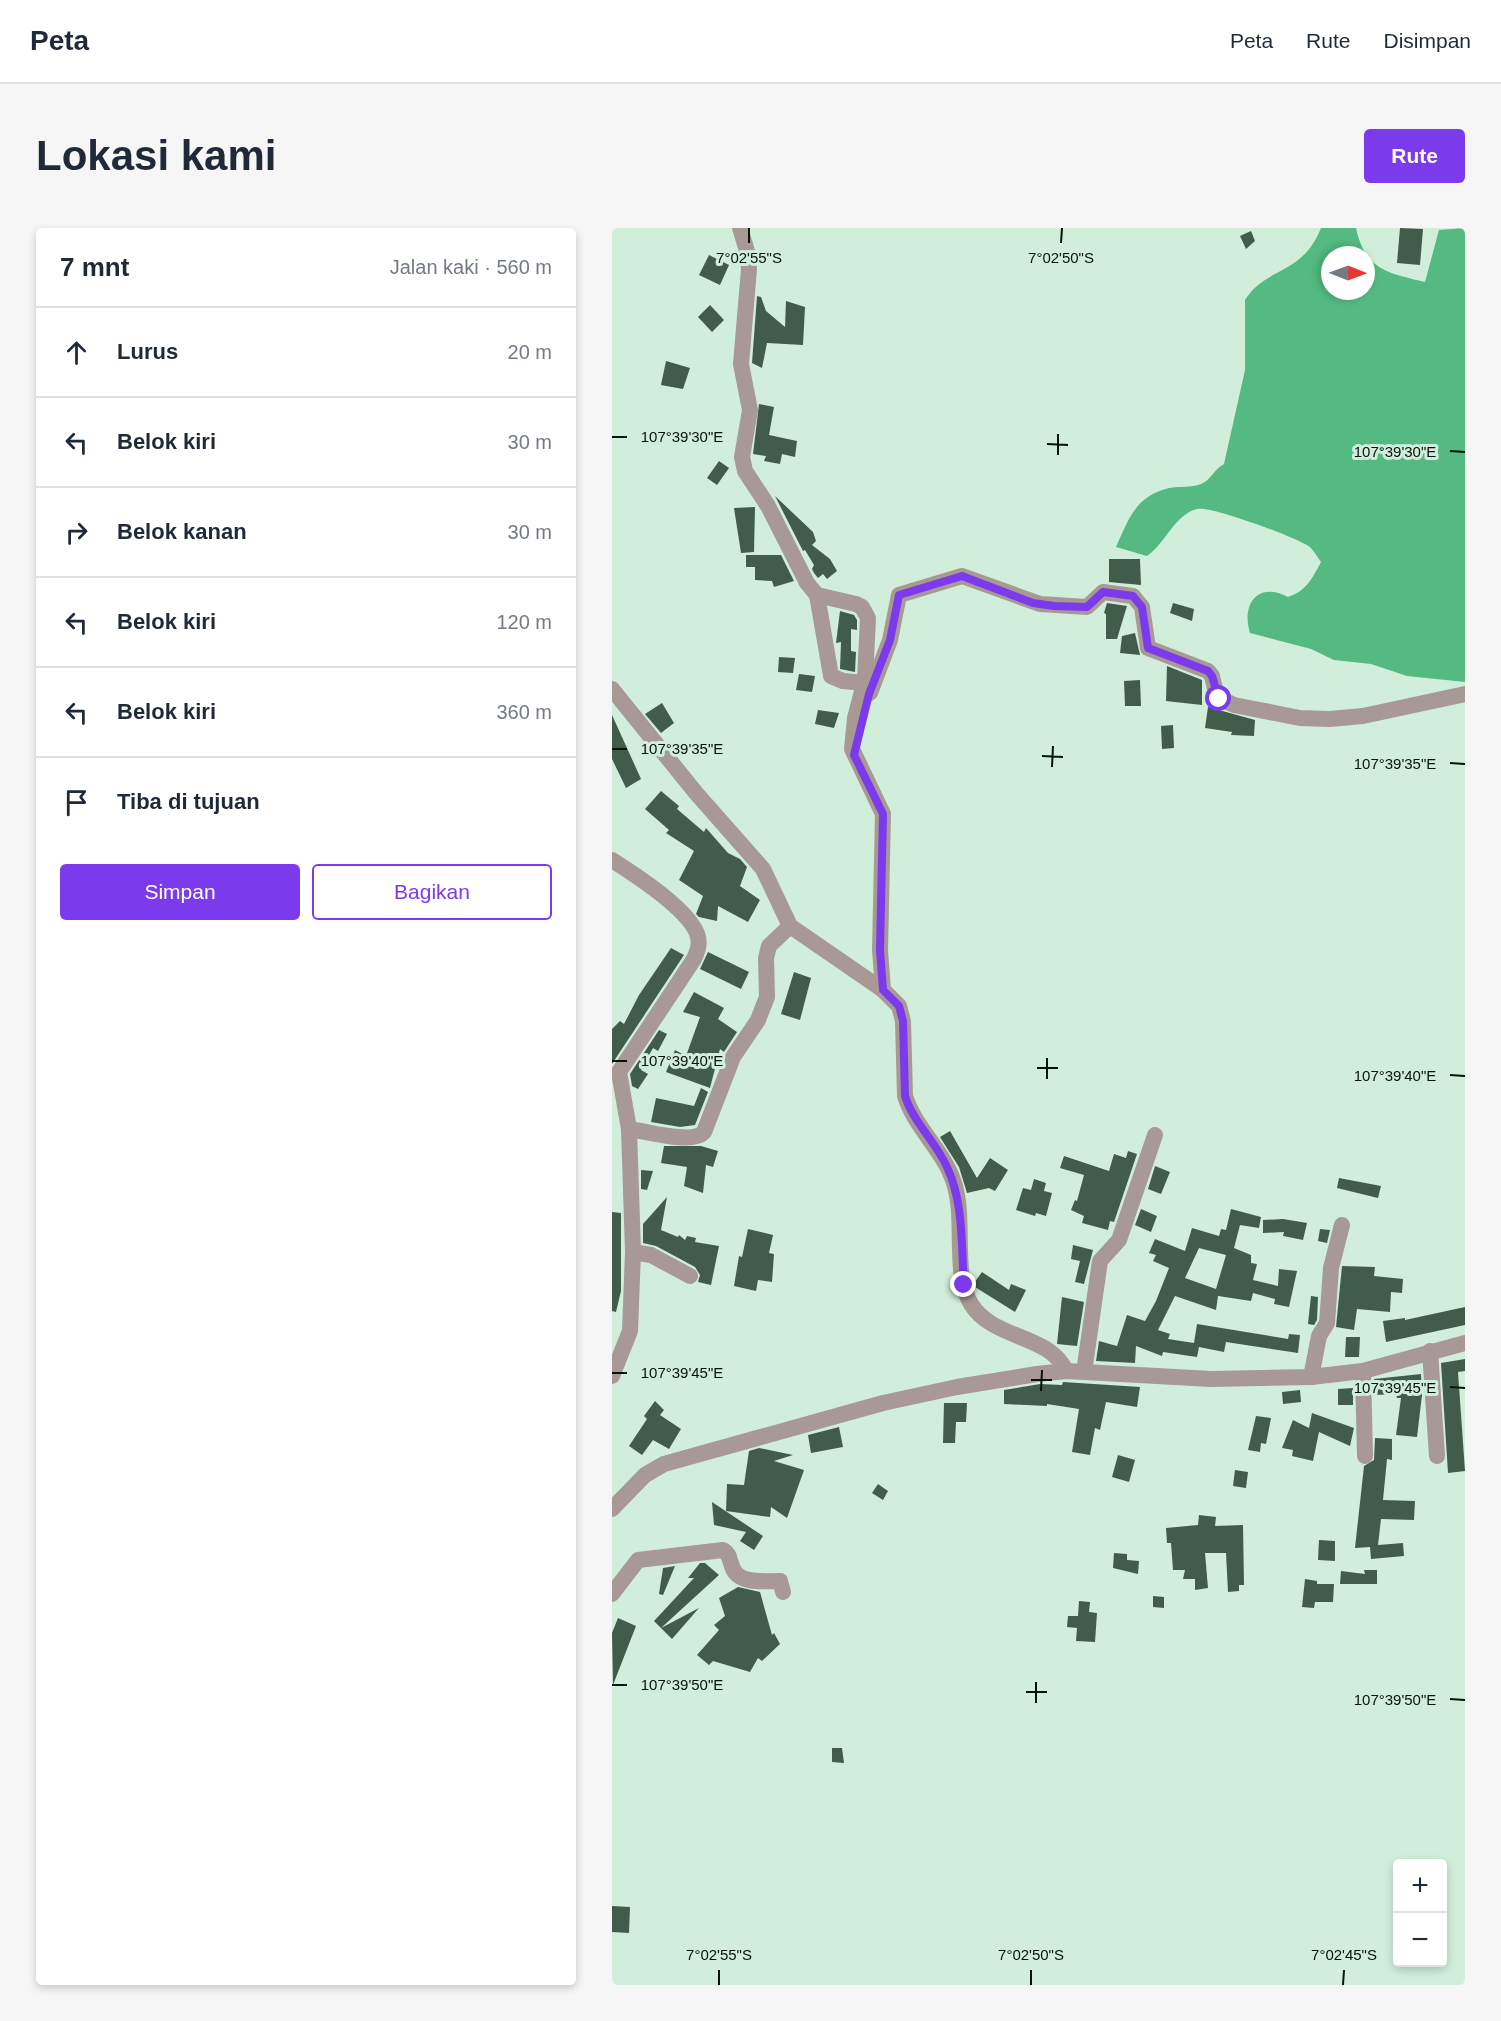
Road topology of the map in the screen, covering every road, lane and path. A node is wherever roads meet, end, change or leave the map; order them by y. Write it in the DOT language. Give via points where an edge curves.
graph roads {
  1 [pos="740,228"];
  2 [pos="818,594"];
  3 [pos="864,683"];
  4 [pos="612,689"];
  5 [pos="1465,694"];
  6 [pos="854,755"];
  7 [pos="612,860"];
  8 [pos="790,926"];
  9 [pos="883,990"];
  10 [pos="629,1129"];
  11 [pos="1155,1135"];
  12 [pos="1342,1225"];
  13 [pos="633,1252"];
  14 [pos="690,1276"];
  15 [pos="1465,1343"];
  16 [pos="1430,1351"];
  17 [pos="1066,1371"];
  18 [pos="1363,1371"];
  19 [pos="1084,1372"];
  20 [pos="612,1376"];
  21 [pos="1311,1377"];
  22 [pos="1365,1456"];
  23 [pos="1437,1456"];
  24 [pos="614,1500"];
  25 [pos="783,1593"];
  26 [pos="612,1594"];
  1 -- 2 [label="street" via="749,269 741,364 750,410 742,457 744,471 768,506 807,583"];
  2 -- 3 [label="street" via="831,676"];
  2 -- 3 [label="street" via="856,604 866,614"];
  3 -- 6 [label="street" via="853,729"];
  4 -- 8 [label="street" via="763,869"];
  5 -- 6 [label="street" via="1363,716 1330,719 1234,705 1217,697 1208,671 1148,648 1142,607 1133,596 1103,592 1087,607 1047,606 959,576 899,595 890,640 869,694"];
  6 -- 9 [label="street" via="883,814"];
  7 -- 10 [label="street" via="689,920 699,947 619,1072"];
  8 -- 9 [label="street"];
  8 -- 10 [label="street" via="769,946 767,997 758,1020 733,1057 704,1132 688,1138"];
  9 -- 17 [label="street" via="899,1006 903,1021 905,1096 909,1107 934,1143 954,1183 964,1285 971,1305 997,1328 1054,1355"];
  10 -- 13 [label="street"];
  11 -- 19 [label="street" via="1119,1240 1100,1261"];
  12 -- 21 [label="street" via="1331,1268 1327,1323 1319,1336"];
  13 -- 14 [label="street" via="651,1255"];
  13 -- 20 [label="street" via="630,1331"];
  15 -- 16 [label="street"];
  16 -- 18 [label="street"];
  16 -- 23 [label="street"];
  17 -- 19 [label="street"];
  17 -- 24 [label="street" via="882,1403 664,1464"];
  18 -- 21 [label="street"];
  18 -- 22 [label="street"];
  19 -- 21 [label="street" via="1211,1379"];
  25 -- 26 [label="street" via="780,1581 738,1577 723,1550 638,1560"];
}
